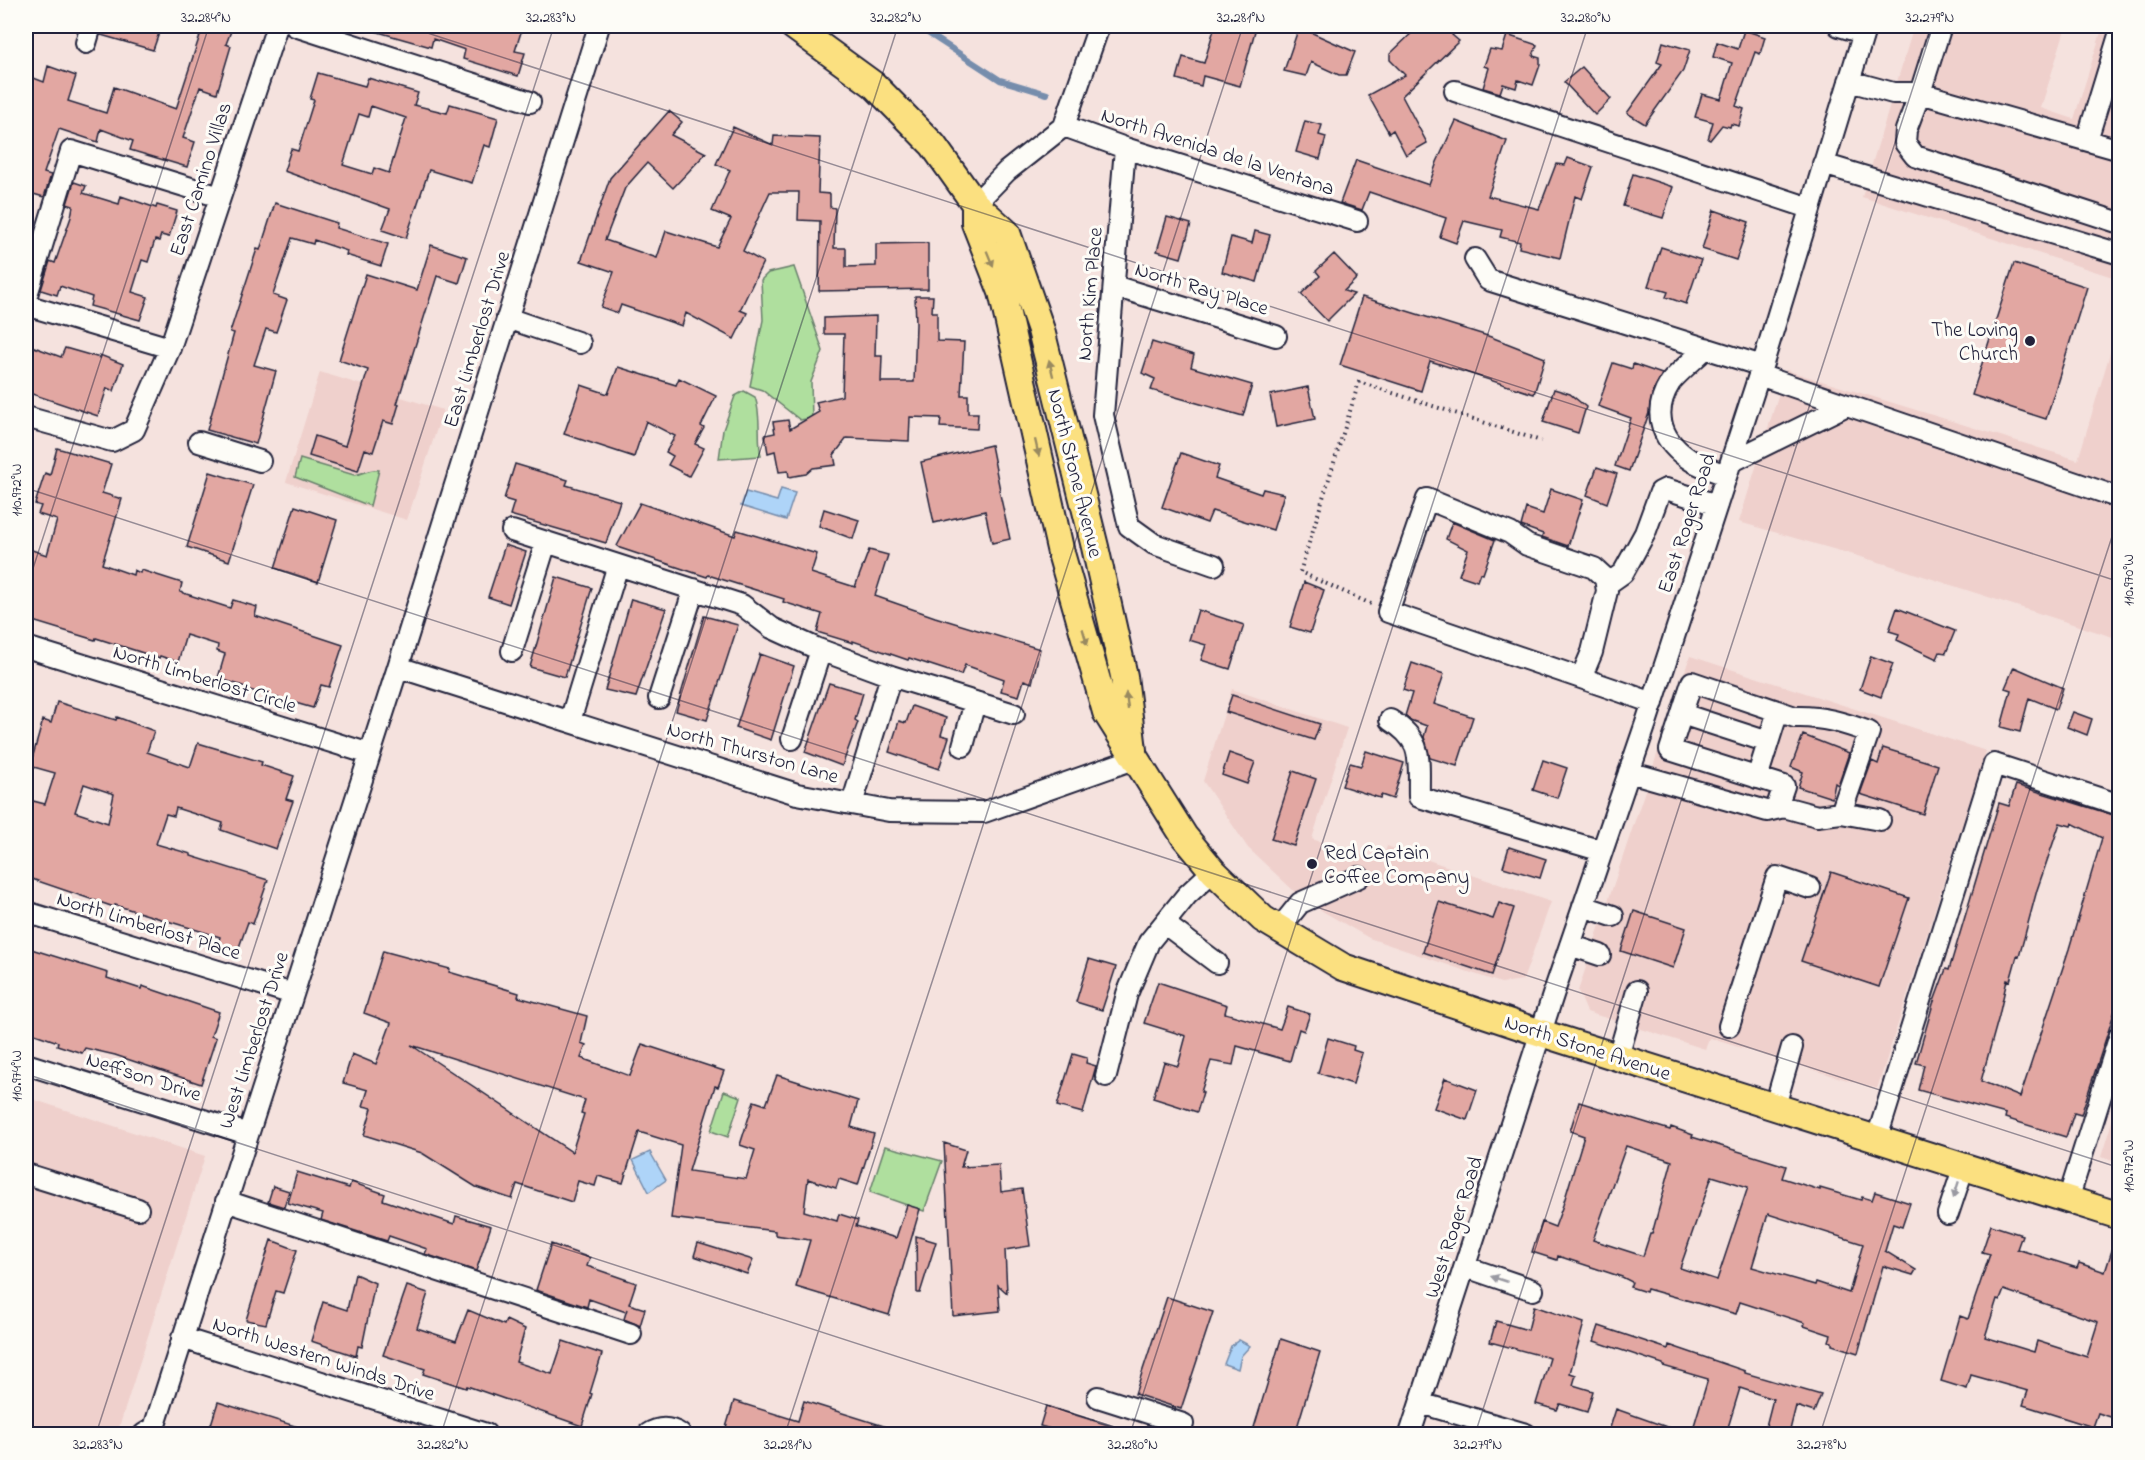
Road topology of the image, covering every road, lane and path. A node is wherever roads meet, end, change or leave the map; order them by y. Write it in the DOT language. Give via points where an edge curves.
graph roads {
  1 [pos="277,26"];
  2 [pos="295,26"];
  3 [pos="599,26"];
  4 [pos="793,26"];
  5 [pos="1099,26"];
  6 [pos="1839,26"];
  7 [pos="1941,26"];
  8 [pos="1864,29"];
  9 [pos="2120,32"];
  10 [pos="1849,81"];
  11 [pos="1455,91"];
  12 [pos="1920,93"];
  13 [pos="530,102"];
  14 [pos="1064,126"];
  15 [pos="2087,140"];
  16 [pos="1125,148"];
  17 [pos="2120,150"];
  18 [pos="1823,164"];
  19 [pos="220,197"];
  20 [pos="975,204"];
  21 [pos="1810,208"];
  22 [pos="1357,221"];
  23 [pos="2119,222"];
  24 [pos="2120,254"];
  25 [pos="1475,259"];
  26 [pos="1114,286"];
  27 [pos="26,298"];
  28 [pos="26,305"];
  29 [pos="507,318"];
  30 [pos="1276,336"];
  31 [pos="580,343"];
  32 [pos="170,348"];
  33 [pos="1706,348"];
  34 [pos="1760,371"];
  35 [pos="1847,405"];
  36 [pos="26,417"];
  37 [pos="1541,441"];
  38 [pos="199,442"];
  39 [pos="260,461"];
  40 [pos="1729,469"];
  41 [pos="2120,498"];
  42 [pos="1717,505"];
  43 [pos="512,531"];
  44 [pos="546,542"];
  45 [pos="618,565"];
  46 [pos="1214,565"];
  47 [pos="1606,585"];
  48 [pos="694,589"];
  49 [pos="1388,612"];
  50 [pos="26,648"];
  51 [pos="821,650"];
  52 [pos="512,651"];
  53 [pos="398,667"];
  54 [pos="891,676"];
  55 [pos="1581,678"];
  56 [pos="658,698"];
  57 [pos="975,702"];
  58 [pos="1653,703"];
  59 [pos="1778,711"];
  60 [pos="1014,714"];
  61 [pos="1682,714"];
  62 [pos="1390,720"];
  63 [pos="570,722"];
  64 [pos="792,739"];
  65 [pos="1768,742"];
  66 [pos="963,746"];
  67 [pos="370,754"];
  68 [pos="1134,759"];
  69 [pos="1629,772"];
  70 [pos="1757,778"];
  71 [pos="852,804"];
  72 [pos="2120,805"];
  73 [pos="1776,809"];
  74 [pos="1841,813"];
  75 [pos="1880,820"];
  76 [pos="1602,851"];
  77 [pos="1213,871"];
  78 [pos="1359,877"];
  79 [pos="1810,888"];
  80 [pos="1583,906"];
  81 [pos="26,912"];
  82 [pos="1613,916"];
  83 [pos="1165,924"];
  84 [pos="1279,928"];
  85 [pos="1570,945"];
  86 [pos="1600,955"];
  87 [pos="1217,963"];
  88 [pos="1637,991"];
  89 [pos="293,994"];
  90 [pos="1729,1026"];
  91 [pos="1541,1033"];
  92 [pos="2120,1035"];
  93 [pos="1792,1047"];
  94 [pos="1618,1057"];
  95 [pos="26,1064"];
  96 [pos="1106,1076"];
  97 [pos="1775,1106"];
  98 [pos="248,1134"];
  99 [pos="1877,1138"];
  100 [pos="1964,1166"];
  101 [pos="26,1174"];
  102 [pos="2068,1200"];
  103 [pos="226,1201"];
  104 [pos="138,1209"];
  105 [pos="1948,1214"];
  106 [pos="2120,1216"];
  107 [pos="1466,1267"];
  108 [pos="1533,1290"];
  109 [pos="632,1334"];
  110 [pos="182,1338"];
  111 [pos="1098,1397"];
  112 [pos="1420,1403"];
  113 [pos="1183,1424"];
  114 [pos="152,1432"];
  115 [pos="486,1434"];
  116 [pos="648,1434"];
  117 [pos="680,1434"];
  118 [pos="1410,1434"];
  119 [pos="1526,1434"];
  1 -- 19 [label="street, East Camino Villas"];
  2 -- 13 [label="street"];
  3 -- 29 [label="street, East Limberlost Drive"];
  4 -- 20 [label="main road, North Stone Avenue" via="874,85 933,145"];
  5 -- 14 [label="street"];
  6 -- 8 [label="street"];
  7 -- 12 [label="street"];
  8 -- 10 [label="street, East Roger Road"];
  9 -- 15 [label="street"];
  10 -- 12 [label="street" via="1893,93"];
  10 -- 18 [label="street, East Roger Road"];
  11 -- 21 [label="street"];
  12 -- 15 [label="street"];
  12 -- 23 [label="street" via="1906,130 1905,143 1915,156"];
  14 -- 16 [label="street, North Avenida de la Ventana"];
  14 -- 20 [label="street" via="1007,171"];
  15 -- 17 [label="street"];
  16 -- 22 [label="street, North Avenida de la Ventana"];
  16 -- 26 [label="street, North Kim Place"];
  18 -- 21 [label="street, East Roger Road"];
  18 -- 24 [label="street"];
  19 -- 27 [label="street" via="70,151"];
  19 -- 32 [label="street, East Camino Villas"];
  20 -- 68 [label="main road, North Stone Avenue, one-way" via="975,223 1002,292 1060,553 1106,712"];
  68 -- 20 [label="main road, North Stone Avenue, one-way" via="1124,676 1041,330 1007,233"];
  21 -- 34 [label="street, East Roger Road"];
  25 -- 33 [label="street" via="1488,280"];
  26 -- 30 [label="street, North Ray Place"];
  26 -- 46 [label="street, North Kim Place" via="1103,415 1130,526 1154,544"];
  28 -- 32 [label="street"];
  29 -- 31 [label="street"];
  29 -- 53 [label="street, East Limberlost Drive"];
  32 -- 36 [label="street, East Camino Villas" via="134,430 112,441"];
  33 -- 34 [label="street"];
  33 -- 40 [label="street" via="1670,382 1661,403 1660,425 1676,450 1694,462"];
  34 -- 35 [label="street"];
  34 -- 40 [label="street, East Roger Road"];
  35 -- 40 [label="street"];
  35 -- 41 [label="street"];
  37 -- 49 [label="path" via="1359,382 1300,572"];
  38 -- 39 [label="street"];
  40 -- 42 [label="street, East Roger Road"];
  42 -- 47 [label="street" via="1666,489 1660,492 1645,533 1623,573"];
  42 -- 58 [label="street, East Roger Road"];
  43 -- 44 [label="street"];
  44 -- 45 [label="street"];
  44 -- 52 [label="street"];
  45 -- 48 [label="street"];
  45 -- 63 [label="street"];
  47 -- 49 [label="street" via="1605,578 1594,568 1527,545 1509,533 1427,499"];
  47 -- 55 [label="street" via="1592,652"];
  48 -- 51 [label="street" via="742,605 772,628"];
  48 -- 56 [label="street"];
  49 -- 55 [label="street"];
  50 -- 67 [label="street, North Limberlost Circle"];
  51 -- 54 [label="street"];
  51 -- 64 [label="street"];
  53 -- 63 [label="street, North Thurston Lane"];
  53 -- 67 [label="street, West Limberlost Drive"];
  54 -- 57 [label="street"];
  54 -- 71 [label="street"];
  55 -- 58 [label="street"];
  57 -- 60 [label="street"];
  57 -- 66 [label="street"];
  58 -- 69 [label="street, East Roger Road"];
  59 -- 61 [label="street" via="1692,682"];
  59 -- 65 [label="street"];
  59 -- 74 [label="street" via="1795,717 1836,720 1869,732"];
  61 -- 65 [label="street"];
  61 -- 70 [label="street" via="1670,750"];
  62 -- 76 [label="street" via="1406,730 1417,746 1419,797"];
  63 -- 71 [label="street, North Thurston Lane" via="797,794"];
  65 -- 70 [label="street"];
  67 -- 89 [label="street, West Limberlost Drive"];
  68 -- 71 [label="street, North Thurston Lane" via="984,812 889,811"];
  68 -- 77 [label="main road, North Stone Avenue" via="1184,836"];
  69 -- 73 [label="street" via="1767,811"];
  69 -- 76 [label="street, East Roger Road"];
  70 -- 73 [label="street" via="1784,786"];
  72 -- 99 [label="street" via="1994,764"];
  73 -- 74 [label="street" via="1784,807 1817,816"];
  74 -- 75 [label="street"];
  76 -- 80 [label="street, East Roger Road"];
  77 -- 83 [label="street" via="1187,895"];
  77 -- 84 [label="main road, North Stone Avenue" via="1263,919"];
  78 -- 84 [label="street" via="1300,903"];
  79 -- 90 [label="street" via="1777,877"];
  80 -- 82 [label="street"];
  80 -- 85 [label="street, East Roger Road"];
  81 -- 89 [label="street, North Limberlost Place"];
  83 -- 87 [label="street"];
  83 -- 96 [label="street" via="1149,942 1127,994"];
  84 -- 91 [label="main road, North Stone Avenue" via="1343,967"];
  85 -- 86 [label="street"];
  85 -- 91 [label="street, East Roger Road"];
  88 -- 94 [label="street"];
  89 -- 98 [label="street, West Limberlost Drive"];
  91 -- 94 [label="main road, North Stone Avenue"];
  91 -- 107 [label="street, West Roger Road"];
  92 -- 102 [label="street"];
  93 -- 97 [label="street"];
  94 -- 97 [label="main road, North Stone Avenue"];
  95 -- 98 [label="street, Neffson Drive"];
  97 -- 99 [label="main road, North Stone Avenue"];
  98 -- 103 [label="street, West Limberlost Drive"];
  99 -- 100 [label="main road, North Stone Avenue"];
  100 -- 102 [label="main road, North Stone Avenue"];
  100 -- 105 [label="street, one-way"];
  101 -- 104 [label="street"];
  102 -- 106 [label="main road, North Stone Avenue"];
  103 -- 109 [label="street"];
  103 -- 110 [label="street, West Limberlost Drive"];
  108 -- 107 [label="street, one-way"];
  107 -- 112 [label="street, West Roger Road"];
  110 -- 114 [label="street, West Limberlost Drive"];
  110 -- 115 [label="street, North Western Winds Drive"];
  111 -- 113 [label="street"];
  112 -- 118 [label="street, West Roger Road"];
  112 -- 119 [label="street"];
  116 -- 117 [label="street" via="664,1428"];
}
